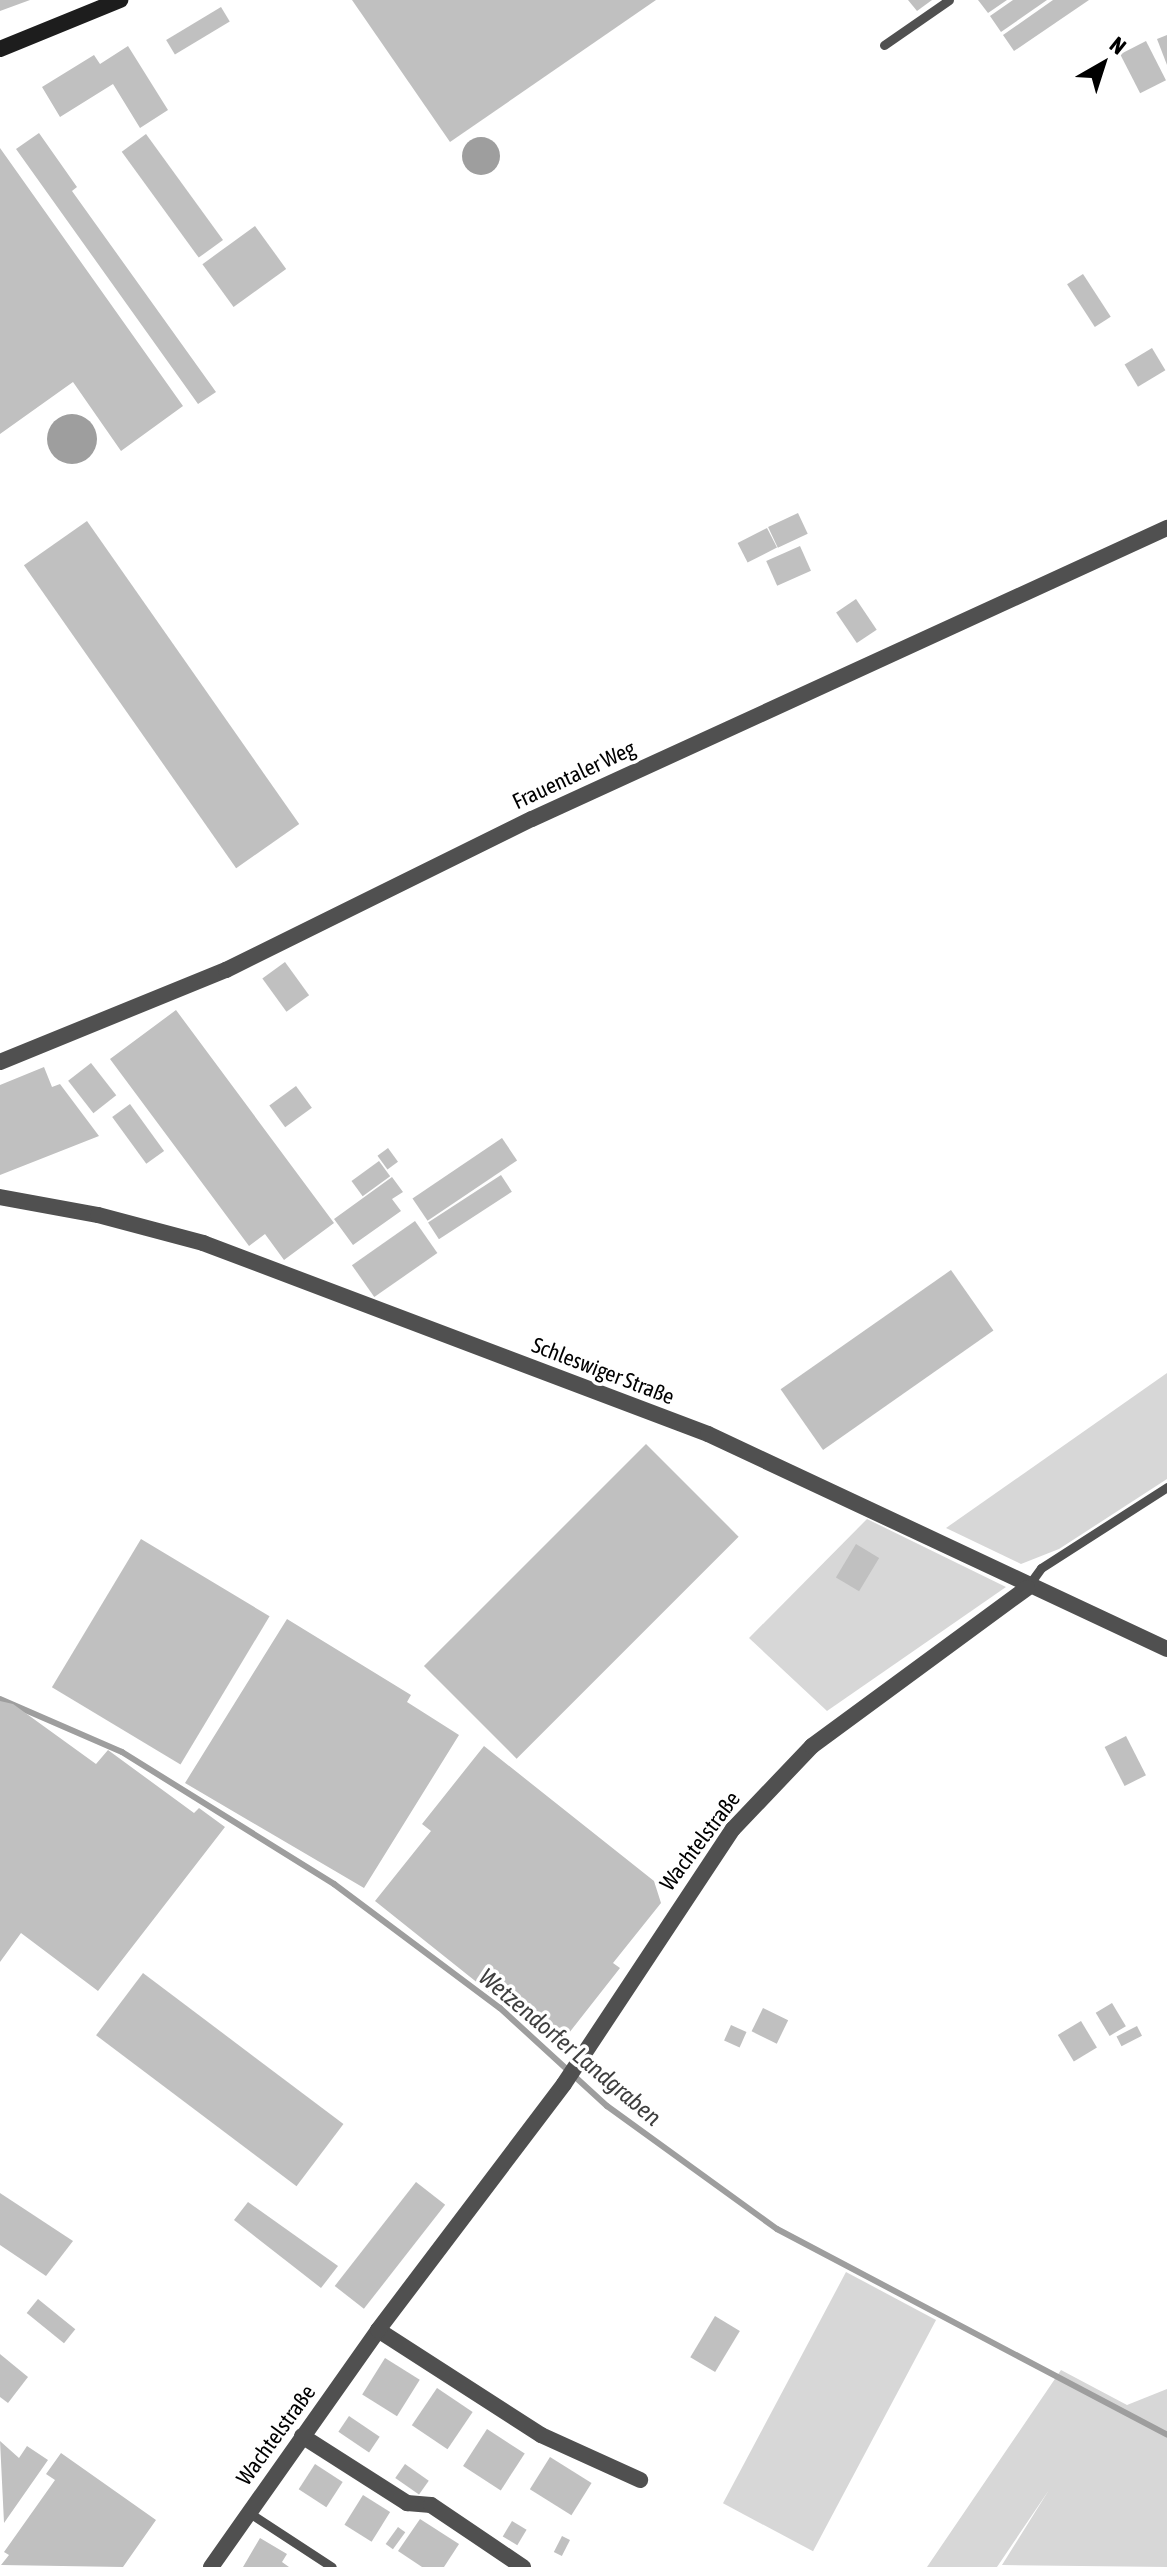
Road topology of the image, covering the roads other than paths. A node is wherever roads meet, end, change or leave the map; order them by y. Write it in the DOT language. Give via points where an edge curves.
graph roads {
  1 [pos="120,0"];
  2 [pos="949,0"];
  3 [pos="884,45"];
  4 [pos="0,49"];
  5 [pos="1167,528"];
  6 [pos="0,1062"];
  7 [pos="0,1197"];
  8 [pos="1167,1487"];
  9 [pos="1027,1588"];
  10 [pos="1167,1649"];
  11 [pos="378,2330"];
  12 [pos="302,2436"];
  13 [pos="640,2480"];
  14 [pos="248,2512"];
  15 [pos="211,2567"];
  16 [pos="332,2567"];
  17 [pos="523,2567"];
  1 -- 4 [label="street"];
  2 -- 3 [label="lane"];
  5 -- 6 [label="street, Frauentaler Weg" via="546,812 226,970"];
  7 -- 9 [label="street, Schleswiger Straße" via="98,1215 203,1243 708,1434"];
  8 -- 9 [label="lane, Wachtelstraße" via="1041,1568"];
  9 -- 10 [label="street, Schleswiger Straße"];
  9 -- 11 [label="street, Wachtelstraße" via="847,1719 779,1776 685,1895 564,2084"];
  11 -- 12 [label="street, Wachtelstraße"];
  11 -- 13 [label="street" via="541,2435"];
  12 -- 14 [label="street, Wachtelstraße"];
  12 -- 17 [label="street" via="407,2503 431,2505"];
  14 -- 15 [label="street, Wachtelstraße"];
  14 -- 16 [label="lane"];
}
